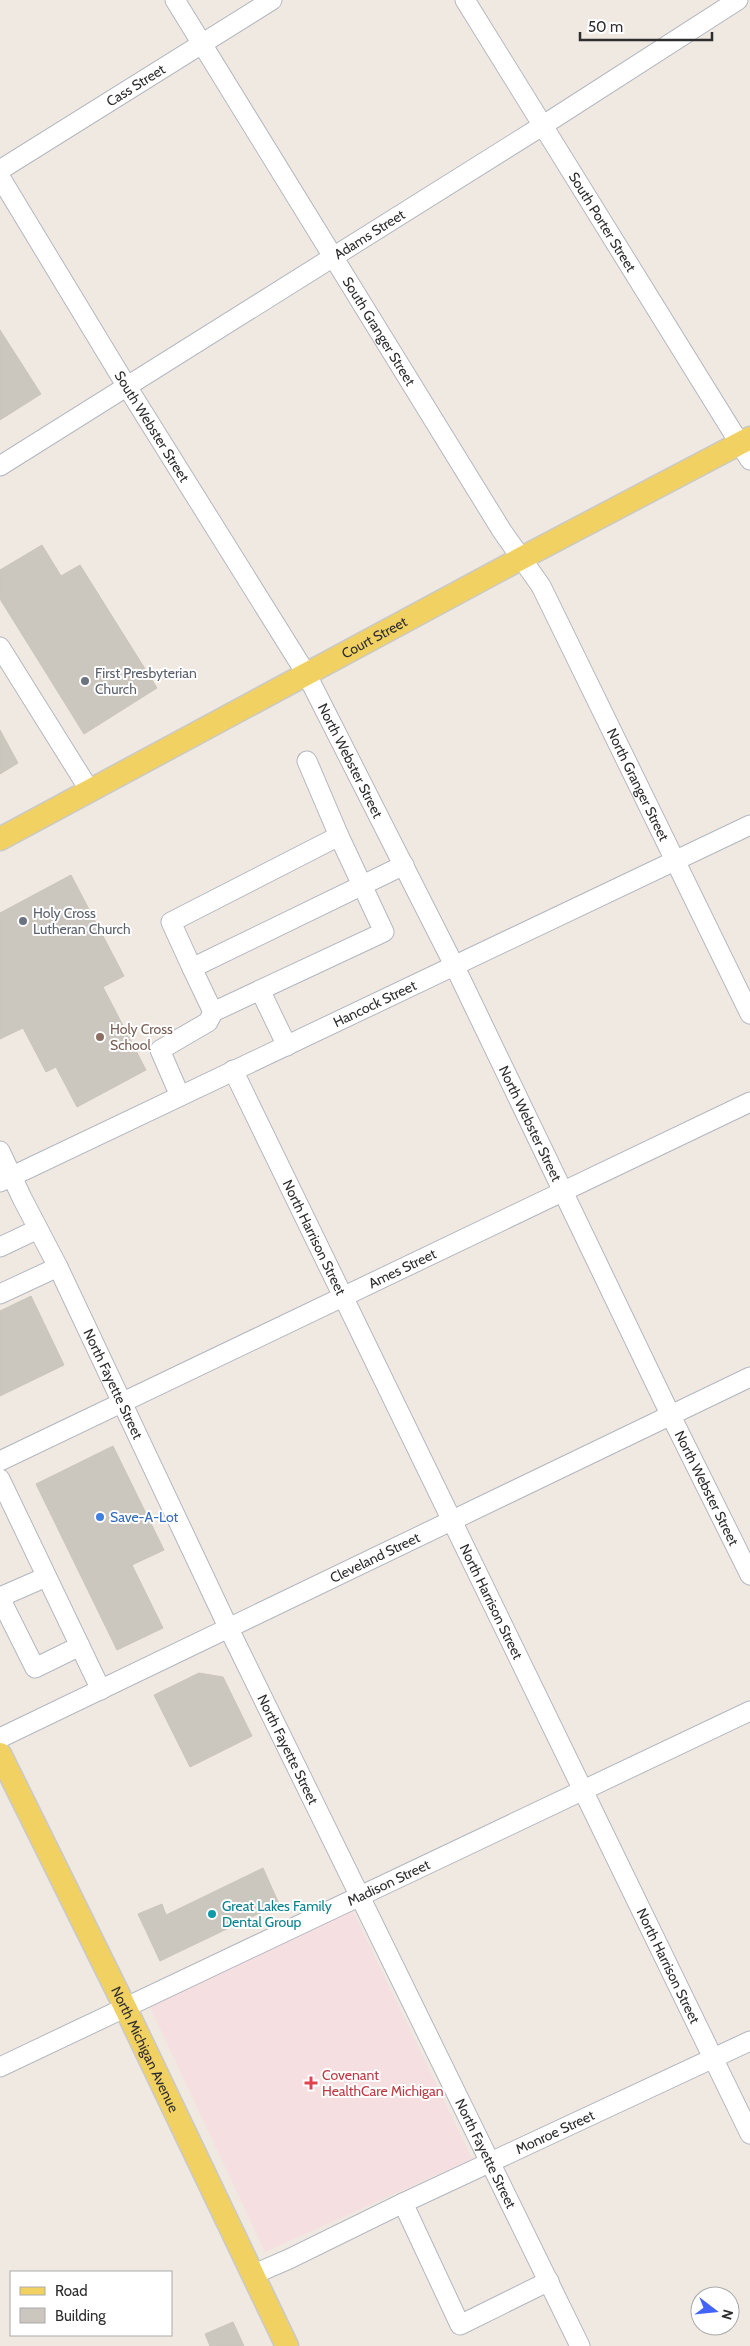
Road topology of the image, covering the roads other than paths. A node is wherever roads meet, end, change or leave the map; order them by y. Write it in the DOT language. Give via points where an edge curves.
graph roads {
  1 [pos="175,0"];
  2 [pos="272,0"];
  3 [pos="465,0"];
  4 [pos="738,0"];
  5 [pos="748,0"];
  6 [pos="750,4"];
  7 [pos="202,44"];
  8 [pos="542,126"];
  9 [pos="0,170"];
  10 [pos="0,177"];
  11 [pos="333,256"];
  12 [pos="126,386"];
  13 [pos="747,447"];
  14 [pos="0,466"];
  15 [pos="520,559"];
  16 [pos="0,647"];
  17 [pos="307,675"];
  18 [pos="307,761"];
  19 [pos="90,792"];
  20 [pos="750,825"];
  21 [pos="339,836"];
  22 [pos="0,839"];
  23 [pos="675,860"];
  24 [pos="404,865"];
  25 [pos="363,885"];
  26 [pos="454,967"];
  27 [pos="192,968"];
  28 [pos="260,990"];
  29 [pos="213,1012"];
  30 [pos="750,1014"];
  31 [pos="286,1046"];
  32 [pos="233,1070"];
  33 [pos="180,1096"];
  34 [pos="750,1102"];
  35 [pos="0,1151"];
  36 [pos="6,1179"];
  37 [pos="565,1192"];
  38 [pos="38,1229"];
  39 [pos="0,1247"];
  40 [pos="58,1267"];
  41 [pos="0,1294"];
  42 [pos="343,1298"];
  43 [pos="750,1377"];
  44 [pos="123,1403"];
  45 [pos="670,1414"];
  46 [pos="0,1461"];
  47 [pos="0,1480"];
  48 [pos="6,1509"];
  49 [pos="451,1522"];
  50 [pos="750,1575"];
  51 [pos="46,1577"];
  52 [pos="0,1598"];
  53 [pos="229,1629"];
  54 [pos="80,1646"];
  55 [pos="101,1690"];
  56 [pos="750,1711"];
  57 [pos="0,1738"];
  58 [pos="0,1754"];
  59 [pos="584,1791"];
  60 [pos="361,1897"];
  61 [pos="125,2007"];
  62 [pos="750,2040"];
  63 [pos="713,2058"];
  64 [pos="0,2067"];
  65 [pos="750,2134"];
  66 [pos="490,2164"];
  67 [pos="403,2203"];
  68 [pos="252,2275"];
  69 [pos="549,2281"];
  70 [pos="287,2346"];
  71 [pos="580,2346"];
  1 -- 7 [label="street, South Granger Street"];
  2 -- 7 [label="street, Cass Street"];
  3 -- 8 [label="street, South Porter Street"];
  4 -- 8 [label="street, Adams Street"];
  5 -- 6 [label="street"];
  7 -- 9 [label="street, Cass Street"];
  7 -- 11 [label="street, South Granger Street"];
  8 -- 11 [label="street, Adams Street"];
  8 -- 13 [label="street, South Porter Street"];
  10 -- 12 [label="street, South Webster Street"];
  11 -- 12 [label="street, Adams Street"];
  11 -- 15 [label="street, South Granger Street"];
  12 -- 14 [label="street, Adams Street"];
  12 -- 17 [label="street, South Webster Street"];
  13 -- 15 [label="main road, Court Street"];
  15 -- 17 [label="main road, Court Street"];
  15 -- 23 [label="street, North Granger Street" via="541,586"];
  16 -- 19 [label="street"];
  17 -- 19 [label="main road, Court Street"];
  17 -- 24 [label="street, North Webster Street"];
  18 -- 21 [label="street"];
  19 -- 22 [label="main road, Court Street"];
  20 -- 23 [label="street, Hancock Street"];
  21 -- 25 [label="street"];
  21 -- 27 [label="street" via="171,922"];
  23 -- 26 [label="street, Hancock Street"];
  23 -- 30 [label="street, North Granger Street"];
  24 -- 25 [label="street"];
  24 -- 26 [label="street, North Webster Street"];
  25 -- 27 [label="street"];
  25 -- 28 [label="street" via="384,932"];
  26 -- 31 [label="street, Hancock Street"];
  26 -- 37 [label="street, North Webster Street"];
  27 -- 29 [label="street"];
  28 -- 29 [label="street"];
  28 -- 31 [label="street"];
  29 -- 33 [label="street" via="208,1022 160,1050"];
  31 -- 32 [label="street, Hancock Street"];
  32 -- 33 [label="street, Hancock Street"];
  32 -- 42 [label="street, North Harrison Street"];
  33 -- 36 [label="street, Hancock Street"];
  34 -- 37 [label="street, Ames Street"];
  35 -- 36 [label="street, North Fayette Street"];
  36 -- 38 [label="street, North Fayette Street"];
  37 -- 42 [label="street, Ames Street"];
  37 -- 45 [label="street, North Webster Street"];
  38 -- 39 [label="street"];
  38 -- 40 [label="street, North Fayette Street"];
  40 -- 41 [label="street"];
  40 -- 44 [label="street, North Fayette Street"];
  42 -- 44 [label="street, Ames Street"];
  42 -- 49 [label="street, North Harrison Street"];
  43 -- 45 [label="street, Cleveland Street"];
  44 -- 46 [label="street, Ames Street"];
  44 -- 53 [label="street, North Fayette Street"];
  45 -- 49 [label="street, Cleveland Street"];
  45 -- 50 [label="street, North Webster Street"];
  47 -- 48 [label="street"];
  48 -- 51 [label="street"];
  49 -- 53 [label="street, Cleveland Street"];
  49 -- 59 [label="street, North Harrison Street"];
  51 -- 52 [label="street"];
  51 -- 54 [label="street"];
  52 -- 54 [label="street" via="35,1668"];
  53 -- 55 [label="street, Cleveland Street"];
  53 -- 60 [label="street, North Fayette Street"];
  54 -- 55 [label="street"];
  55 -- 57 [label="street, Cleveland Street"];
  56 -- 59 [label="street, Madison Street"];
  58 -- 61 [label="main road, North Michigan Avenue"];
  59 -- 60 [label="street, Madison Street"];
  59 -- 63 [label="street, North Harrison Street"];
  60 -- 61 [label="street, Madison Street"];
  60 -- 66 [label="street, North Fayette Street"];
  61 -- 64 [label="street, Madison Street"];
  61 -- 68 [label="main road, North Michigan Avenue"];
  62 -- 63 [label="street, Monroe Street"];
  63 -- 65 [label="street, North Harrison Street"];
  63 -- 66 [label="street, Monroe Street"];
  66 -- 67 [label="street, Monroe Street"];
  66 -- 69 [label="street, North Fayette Street"];
  67 -- 68 [label="street, Monroe Street"];
  67 -- 69 [label="street" via="460,2325"];
  68 -- 70 [label="main road, North Michigan Avenue"];
  69 -- 71 [label="street, North Fayette Street"];
}
